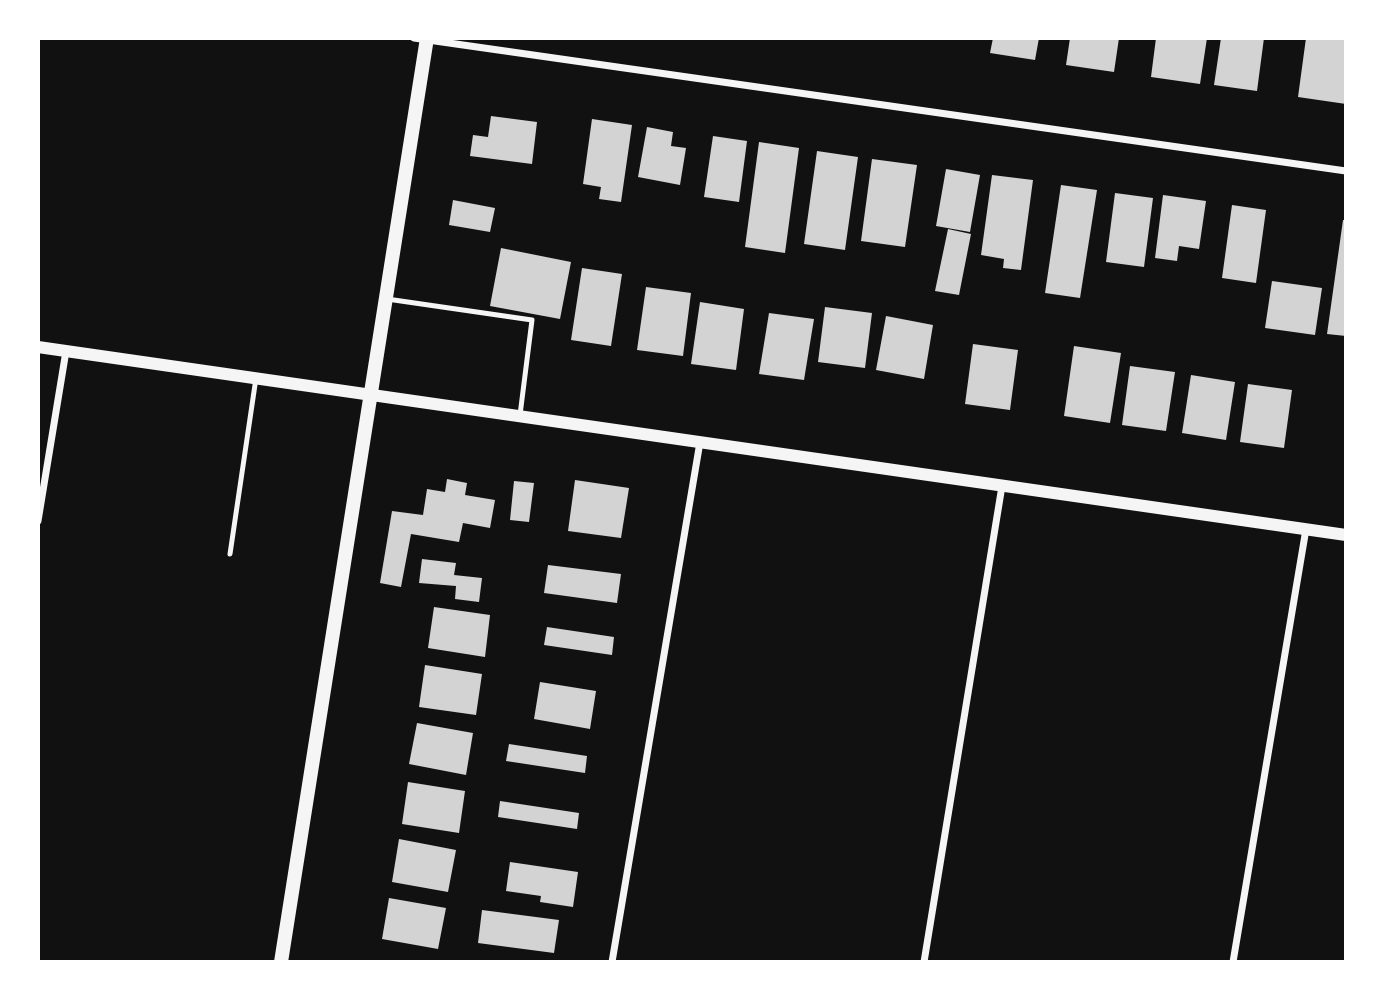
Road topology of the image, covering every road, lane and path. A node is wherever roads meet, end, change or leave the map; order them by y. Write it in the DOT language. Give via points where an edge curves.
graph roads {
  1 [pos="423,39"];
  2 [pos="1346,171"];
  3 [pos="387,299"];
  4 [pos="38,347"];
  5 [pos="66,351"];
  6 [pos="256,378"];
  7 [pos="372,395"];
  8 [pos="520,416"];
  9 [pos="700,442"];
  10 [pos="1002,486"];
  11 [pos="38,521"];
  12 [pos="1306,529"];
  13 [pos="1346,535"];
  14 [pos="230,554"];
  15 [pos="281,961"];
  16 [pos="612,961"];
  17 [pos="924,961"];
  18 [pos="1233,961"];
  1 -- 2 [label="street"];
  1 -- 3 [label="main road"];
  3 -- 7 [label="main road"];
  3 -- 8 [label="lane" via="532,320"];
  4 -- 5 [label="street"];
  5 -- 6 [label="street"];
  5 -- 11 [label="street"];
  6 -- 7 [label="street"];
  6 -- 14 [label="lane"];
  7 -- 8 [label="street"];
  7 -- 15 [label="main road"];
  8 -- 9 [label="street"];
  9 -- 10 [label="street"];
  9 -- 16 [label="street"];
  10 -- 12 [label="street"];
  10 -- 17 [label="street"];
  12 -- 13 [label="street"];
  12 -- 18 [label="street"];
}
